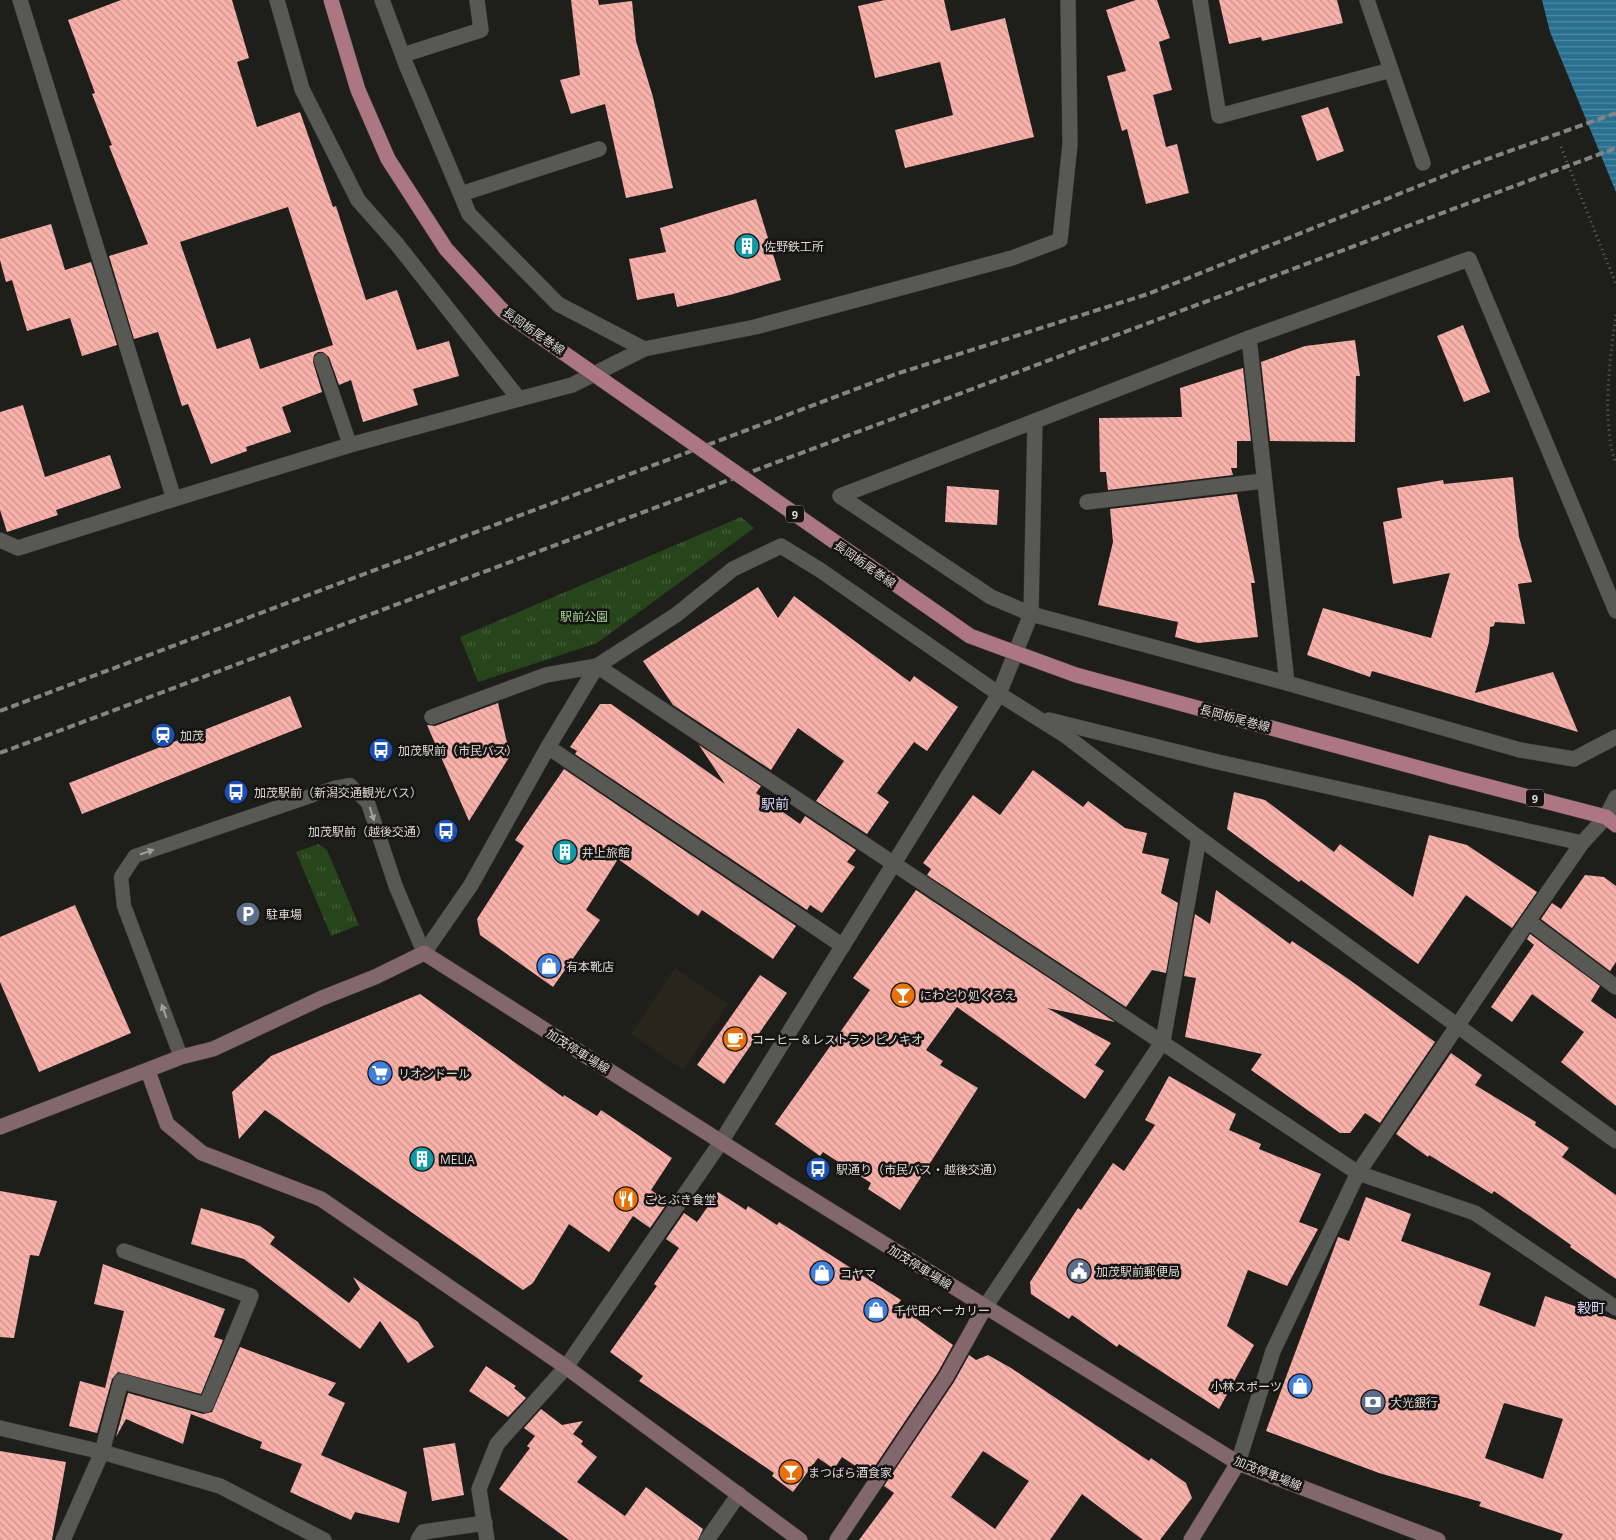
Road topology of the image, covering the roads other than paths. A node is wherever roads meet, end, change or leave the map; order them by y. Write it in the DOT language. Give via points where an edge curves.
graph roads {
  1 [pos="20,0"];
  2 [pos="277,0"];
  3 [pos="331,0"];
  4 [pos="382,0"];
  5 [pos="477,0"];
  6 [pos="1068,0"];
  7 [pos="1200,0"];
  8 [pos="1366,0"];
  9 [pos="403,55"];
  10 [pos="1391,70"];
  11 [pos="598,149"];
  12 [pos="1423,163"];
  13 [pos="461,194"];
  14 [pos="1249,338"];
  15 [pos="644,349"];
  16 [pos="321,360"];
  17 [pos="519,399"];
  18 [pos="1035,421"];
  19 [pos="350,445"];
  20 [pos="1264,481"];
  21 [pos="174,499"];
  22 [pos="1087,502"];
  23 [pos="0,540"];
  24 [pos="1616,611"];
  25 [pos="1031,614"];
  26 [pos="597,666"];
  27 [pos="1287,683"];
  28 [pos="999,694"];
  29 [pos="432,717"];
  30 [pos="1038,717"];
  31 [pos="1616,737"];
  32 [pos="548,748"];
  33 [pos="1616,797"];
  34 [pos="1613,818"];
  35 [pos="1199,838"];
  36 [pos="1582,843"];
  37 [pos="894,865"];
  38 [pos="1528,921"];
  39 [pos="844,946"];
  40 [pos="424,953"];
  41 [pos="1616,987"];
  42 [pos="1458,1025"];
  43 [pos="1163,1041"];
  44 [pos="181,1057"];
  45 [pos="148,1071"];
  46 [pos="0,1127"];
  47 [pos="1616,1141"];
  48 [pos="721,1142"];
  49 [pos="1358,1173"];
  50 [pos="124,1251"];
  51 [pos="985,1307"];
  52 [pos="1616,1308"];
  53 [pos="566,1367"];
  54 [pos="0,1428"];
  55 [pos="102,1452"];
  56 [pos="1238,1463"];
  57 [pos="739,1494"];
  58 [pos="485,1524"];
  59 [pos="63,1540"];
  60 [pos="324,1540"];
  61 [pos="418,1540"];
  62 [pos="487,1540"];
  63 [pos="707,1540"];
  64 [pos="800,1540"];
  65 [pos="838,1540"];
  66 [pos="1191,1540"];
  67 [pos="1438,1540"];
  1 -- 21 [label="street"];
  2 -- 17 [label="street" via="302,89 358,200"];
  3 -- 34 [label="main road, 長岡栃尾巻線 / 9, bridge" via="358,90 388,159 446,248 502,310 962,631 1076,675"];
  4 -- 9 [label="street"];
  5 -- 9 [label="street" via="482,30"];
  6 -- 15 [label="street" via="1070,144 1060,240 1012,258 756,327"];
  7 -- 10 [label="street" via="1219,116"];
  8 -- 10 [label="street"];
  9 -- 13 [label="street"];
  10 -- 12 [label="street"];
  11 -- 13 [label="street"];
  13 -- 15 [label="street" via="469,214 558,304"];
  14 -- 18 [label="street"];
  14 -- 20 [label="street"];
  14 -- 24 [label="street" via="1469,259"];
  15 -- 17 [label="street" via="572,385"];
  16 -- 19 [label="lane"];
  17 -- 19 [label="street"];
  18 -- 25 [label="street"];
  18 -- 25 [label="street" via="840,496 991,597"];
  19 -- 21 [label="street"];
  20 -- 22 [label="street"];
  20 -- 27 [label="street"];
  21 -- 23 [label="street" via="18,548"];
  25 -- 27 [label="street"];
  25 -- 28 [label="street"];
  26 -- 28 [label="street" via="676,615 733,569 781,546"];
  26 -- 29 [label="street" via="546,675"];
  26 -- 32 [label="street"];
  26 -- 37 [label="street"];
  27 -- 31 [label="street" via="1520,750 1565,758 1574,759"];
  28 -- 30 [label="street"];
  28 -- 37 [label="street"];
  30 -- 35 [label="street"];
  30 -- 36 [label="street" via="1218,762"];
  32 -- 39 [label="street"];
  32 -- 40 [label="street" via="471,886"];
  33 -- 34 [label="street"];
  34 -- 36 [label="street"];
  35 -- 42 [label="street"];
  35 -- 43 [label="street"];
  36 -- 38 [label="street"];
  37 -- 39 [label="street"];
  37 -- 43 [label="street"];
  38 -- 41 [label="street"];
  38 -- 42 [label="street"];
  39 -- 48 [label="street"];
  40 -- 44 [label="street" via="212,1049"];
  44 -- 40 [label="lane, one-way" via="124,906 121,877 135,856 350,785 368,803 396,887"];
  40 -- 48 [label="street, 加茂停車場線"];
  42 -- 47 [label="street"];
  42 -- 49 [label="street"];
  43 -- 49 [label="street"];
  43 -- 51 [label="street"];
  44 -- 45 [label="street"];
  45 -- 46 [label="street"];
  45 -- 53 [label="street" via="167,1124 202,1153 321,1199"];
  48 -- 51 [label="street, 加茂停車場線"];
  48 -- 53 [label="street"];
  49 -- 52 [label="street" via="1475,1213"];
  49 -- 56 [label="street" via="1273,1351"];
  50 -- 55 [label="street" via="251,1296 206,1405 121,1381"];
  51 -- 56 [label="street, 加茂停車場線"];
  51 -- 65 [label="street" via="946,1377"];
  53 -- 57 [label="street"];
  53 -- 58 [label="street" via="496,1444 479,1489"];
  54 -- 55 [label="street"];
  55 -- 59 [label="street"];
  55 -- 60 [label="street" via="220,1486"];
  56 -- 66 [label="street"];
  56 -- 67 [label="street, 加茂停車場線"];
  57 -- 63 [label="street"];
  57 -- 64 [label="street"];
  58 -- 61 [label="street" via="423,1532"];
  58 -- 62 [label="street"];
}
